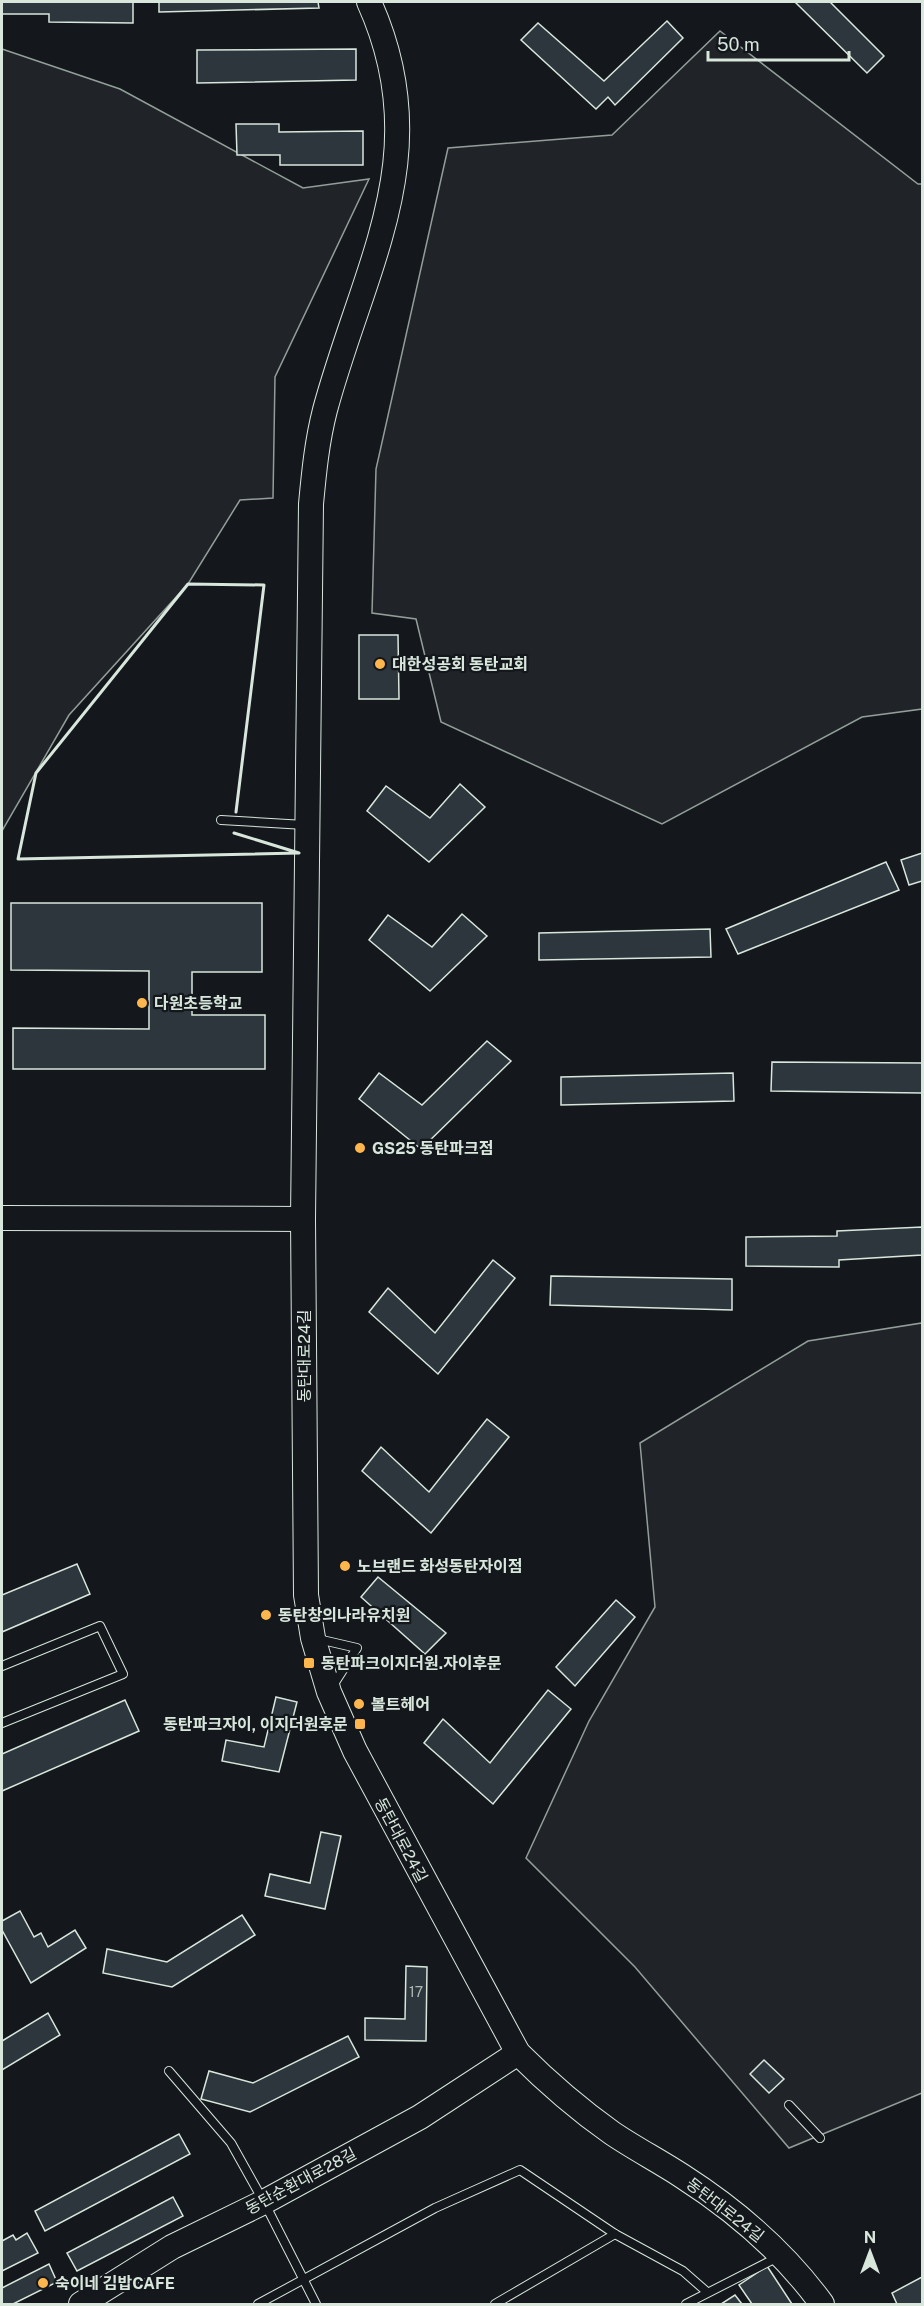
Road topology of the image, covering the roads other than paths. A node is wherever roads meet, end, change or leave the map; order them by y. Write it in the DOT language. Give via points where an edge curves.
graph roads {
  1 [pos="369,2"];
  2 [pos="221,820"];
  3 [pos="308,825"];
  4 [pos="2,1218"];
  5 [pos="303,1220"];
  6 [pos="313,1638"];
  7 [pos="2,1666"];
  8 [pos="329,1692"];
  9 [pos="2,1722"];
  10 [pos="518,2054"];
  11 [pos="169,2071"];
  12 [pos="789,2105"];
  13 [pos="820,2138"];
  14 [pos="264,2202"];
  15 [pos="615,2234"];
  16 [pos="781,2255"];
  17 [pos="302,2279"];
  18 [pos="707,2292"];
  19 [pos="81,2304"];
  20 [pos="258,2304"];
  21 [pos="316,2304"];
  22 [pos="495,2304"];
  23 [pos="686,2304"];
  24 [pos="822,2304"];
  1 -- 3 [label="street, 동탄대로24길" via="394,72 399,136 393,191 315,454 310,504"];
  2 -- 3 [label="lane"];
  3 -- 5 [label="street, 동탄대로24길"];
  4 -- 5 [label="street"];
  5 -- 6 [label="street, 동탄대로24길" via="306,1584"];
  6 -- 8 [label="street, 동탄대로24길"];
  6 -- 8 [label="lane" via="357,1648"];
  7 -- 9 [label="lane" via="100,1626 123,1674"];
  8 -- 10 [label="street, 동탄대로24길" via="405,1847"];
  10 -- 14 [label="street, 동탄순환대로28길" via="420,2117"];
  10 -- 16 [label="street, 동탄대로24길" via="549,2084 612,2133 684,2177"];
  11 -- 14 [label="lane" via="231,2144"];
  12 -- 13 [label="lane"];
  14 -- 17 [label="lane"];
  14 -- 19 [label="street, 동탄순환대로28길" via="172,2247"];
  15 -- 17 [label="lane" via="520,2170 435,2208"];
  15 -- 18 [label="lane" via="683,2271"];
  15 -- 22 [label="lane"];
  16 -- 18 [label="lane"];
  16 -- 24 [label="street, 동탄대로24길"];
  17 -- 20 [label="lane"];
  17 -- 21 [label="lane"];
  18 -- 23 [label="lane"];
}
